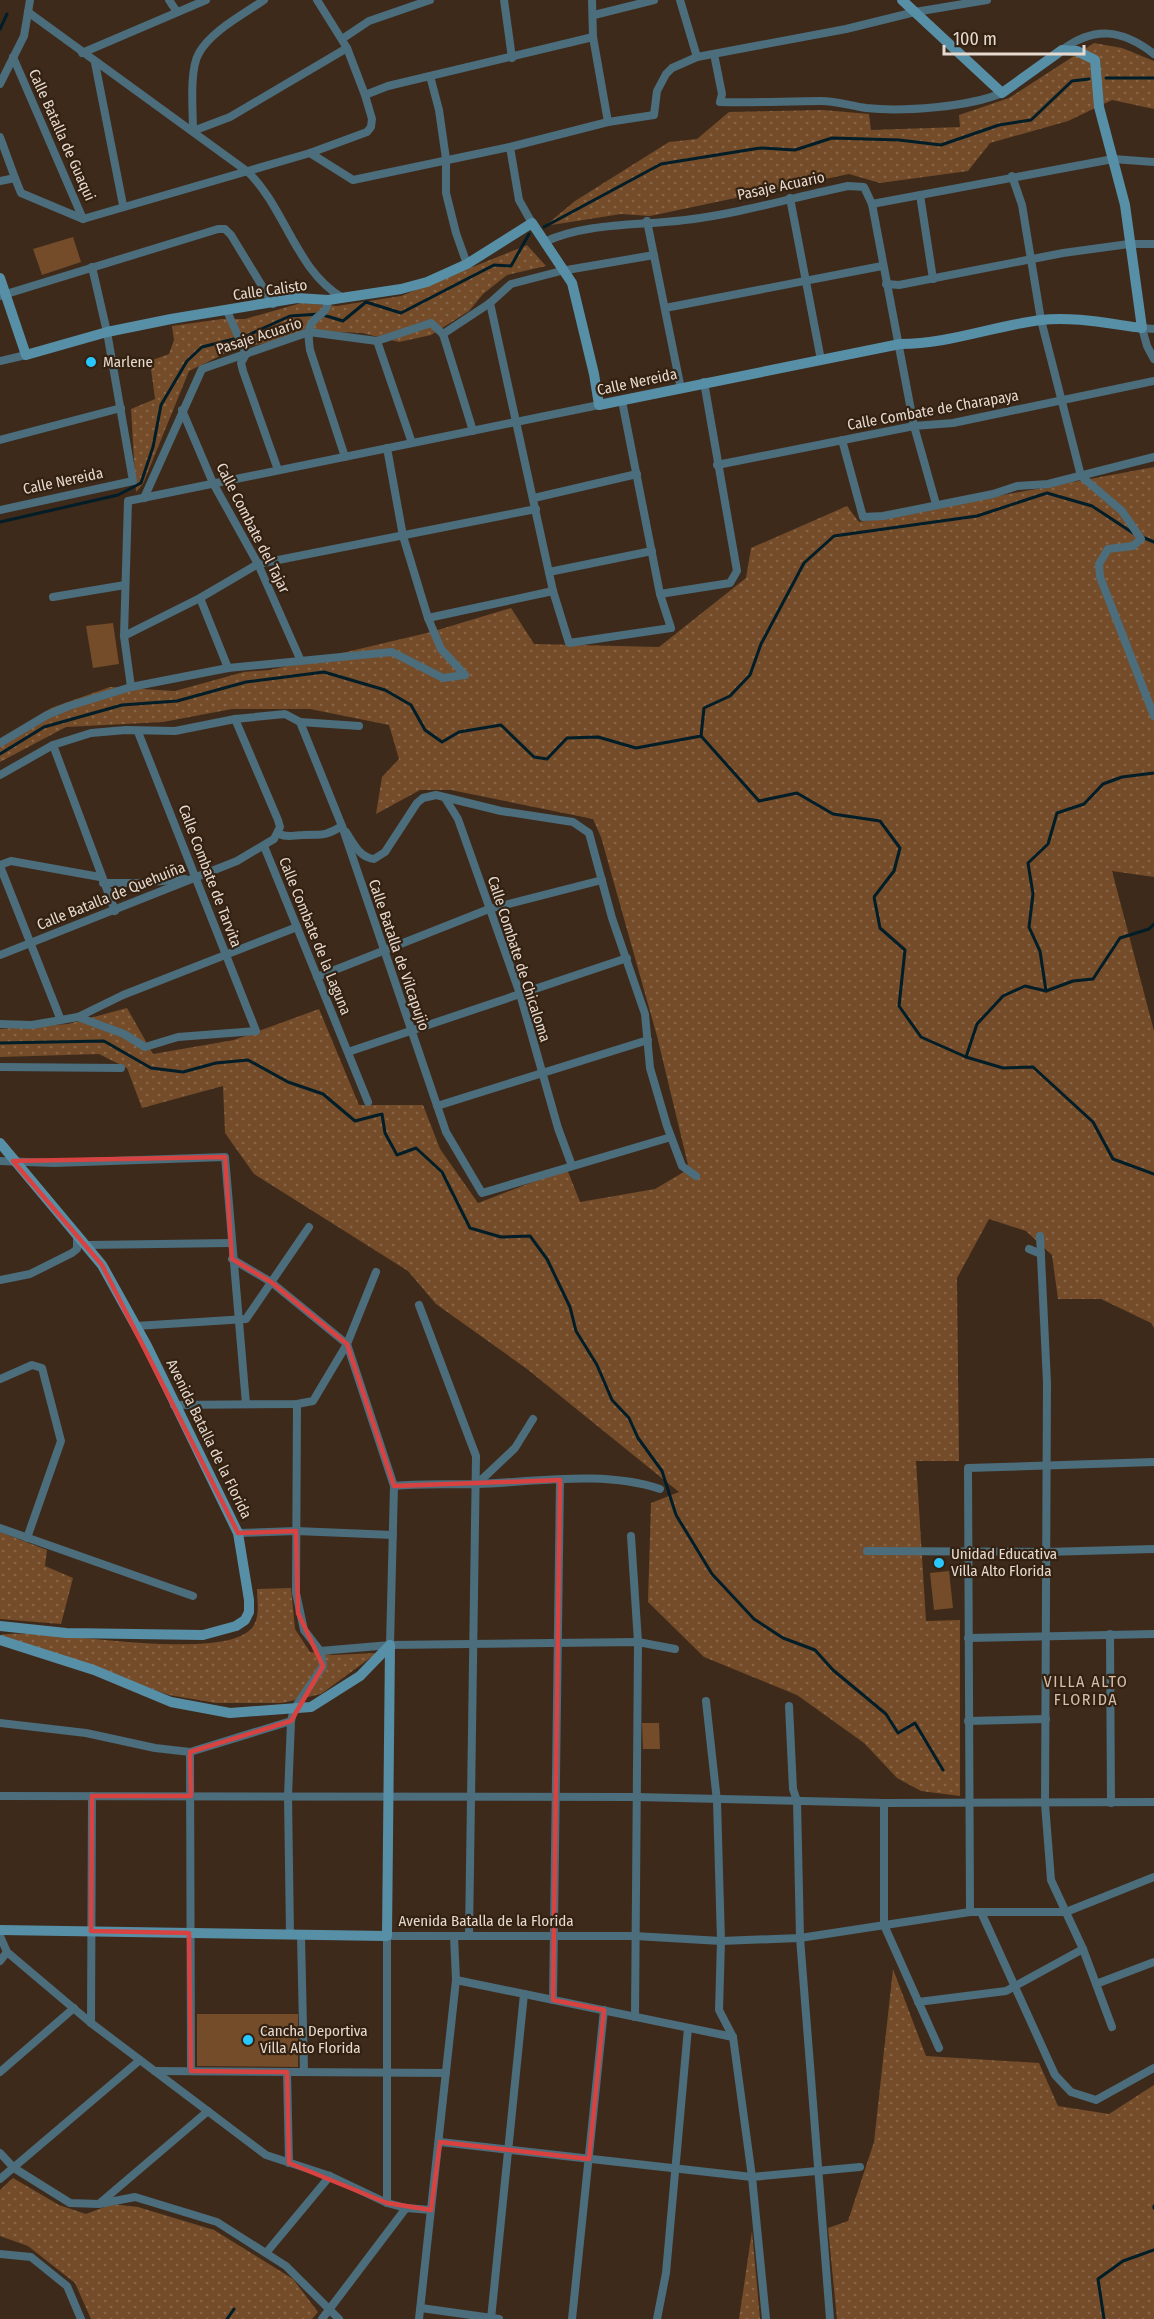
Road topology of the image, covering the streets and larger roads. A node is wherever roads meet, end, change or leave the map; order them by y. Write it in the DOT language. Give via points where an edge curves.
graph roads {
  1 [pos="30,0"];
  2 [pos="170,0"];
  3 [pos="206,0"];
  4 [pos="264,0"];
  5 [pos="317,0"];
  6 [pos="430,0"];
  7 [pos="504,0"];
  8 [pos="592,0"];
  9 [pos="654,0"];
  10 [pos="680,0"];
  11 [pos="902,0"];
  12 [pos="987,0"];
  13 [pos="28,12"];
  14 [pos="177,12"];
  15 [pos="915,12"];
  16 [pos="594,15"];
  17 [pos="593,37"];
  18 [pos="342,39"];
  19 [pos="347,48"];
  20 [pos="1062,50"];
  21 [pos="82,52"];
  22 [pos="714,54"];
  23 [pos="1154,54"];
  24 [pos="13,57"];
  25 [pos="697,57"];
  26 [pos="512,58"];
  27 [pos="95,63"];
  28 [pos="430,76"];
  29 [pos="0,84"];
  30 [pos="1002,93"];
  31 [pos="365,95"];
  32 [pos="608,122"];
  33 [pos="193,131"];
  34 [pos="0,138"];
  35 [pos="510,147"];
  36 [pos="310,153"];
  37 [pos="446,159"];
  38 [pos="1113,159"];
  39 [pos="1154,162"];
  40 [pos="248,172"];
  41 [pos="1012,176"];
  42 [pos="15,178"];
  43 [pos="0,181"];
  44 [pos="920,195"];
  45 [pos="790,198"];
  46 [pos="872,204"];
  47 [pos="123,206"];
  48 [pos="83,219"];
  49 [pos="647,221"];
  50 [pos="531,223"];
  51 [pos="544,242"];
  52 [pos="1129,244"];
  53 [pos="1154,244"];
  54 [pos="654,255"];
  55 [pos="1030,260"];
  56 [pos="467,264"];
  57 [pos="882,266"];
  58 [pos="92,267"];
  59 [pos="561,271"];
  60 [pos="0,278"];
  61 [pos="933,279"];
  62 [pos="806,281"];
  63 [pos="886,284"];
  64 [pos="3,295"];
  65 [pos="343,298"];
  66 [pos="328,300"];
  67 [pos="490,303"];
  68 [pos="273,304"];
  69 [pos="665,308"];
  70 [pos="226,311"];
  71 [pos="1041,320"];
  72 [pos="1142,328"];
  73 [pos="1154,328"];
  74 [pos="107,332"];
  75 [pos="309,332"];
  76 [pos="443,334"];
  77 [pos="377,341"];
  78 [pos="900,344"];
  79 [pos="246,354"];
  80 [pos="26,355"];
  81 [pos="1154,359"];
  82 [pos="821,360"];
  83 [pos="0,362"];
  84 [pos="1154,381"];
  85 [pos="704,382"];
  86 [pos="681,389"];
  87 [pos="1060,399"];
  88 [pos="622,401"];
  89 [pos="599,405"];
  90 [pos="121,408"];
  91 [pos="182,410"];
  92 [pos="517,422"];
  93 [pos="914,426"];
  94 [pos="474,431"];
  95 [pos="0,440"];
  96 [pos="842,440"];
  97 [pos="412,443"];
  98 [pos="387,448"];
  99 [pos="345,457"];
  100 [pos="1154,457"];
  101 [pos="717,465"];
  102 [pos="278,470"];
  103 [pos="637,474"];
  104 [pos="1081,476"];
  105 [pos="213,483"];
  106 [pos="144,498"];
  107 [pos="534,498"];
  108 [pos="936,504"];
  109 [pos="536,509"];
  110 [pos="0,510"];
  111 [pos="403,536"];
  112 [pos="652,551"];
  113 [pos="258,564"];
  114 [pos="549,572"];
  115 [pos="125,585"];
  116 [pos="553,591"];
  117 [pos="660,594"];
  118 [pos="53,597"];
  119 [pos="200,598"];
  120 [pos="428,618"];
  121 [pos="124,636"];
  122 [pos="300,659"];
  123 [pos="228,668"];
  124 [pos="131,687"];
  125 [pos="1154,716"];
  126 [pos="235,718"];
  127 [pos="300,722"];
  128 [pos="359,726"];
  129 [pos="138,732"];
  130 [pos="0,743"];
  131 [pos="53,744"];
  132 [pos="0,775"];
  133 [pos="445,798"];
  134 [pos="342,826"];
  135 [pos="279,834"];
  136 [pos="264,846"];
  137 [pos="0,865"];
  138 [pos="195,878"];
  139 [pos="102,880"];
  140 [pos="602,880"];
  141 [pos="489,909"];
  142 [pos="115,910"];
  143 [pos="297,927"];
  144 [pos="30,943"];
  145 [pos="386,950"];
  146 [pos="0,955"];
  147 [pos="226,956"];
  148 [pos="627,958"];
  149 [pos="317,977"];
  150 [pos="520,994"];
  151 [pos="78,1017"];
  152 [pos="60,1018"];
  153 [pos="0,1024"];
  154 [pos="411,1031"];
  155 [pos="648,1040"];
  156 [pos="348,1052"];
  157 [pos="0,1067"];
  158 [pos="121,1068"];
  159 [pos="542,1073"];
  160 [pos="368,1102"];
  161 [pos="437,1106"];
  162 [pos="671,1137"];
  163 [pos="0,1143"];
  164 [pos="0,1161"];
  165 [pos="13,1161"];
  166 [pos="572,1166"];
  167 [pos="696,1176"];
  168 [pos="309,1227"];
  169 [pos="75,1232"];
  170 [pos="1040,1236"];
  171 [pos="230,1243"];
  172 [pos="87,1245"];
  173 [pos="1029,1249"];
  174 [pos="1041,1254"];
  175 [pos="232,1259"];
  176 [pos="376,1272"];
  177 [pos="0,1280"];
  178 [pos="272,1282"];
  179 [pos="419,1305"];
  180 [pos="239,1321"];
  181 [pos="136,1326"];
  182 [pos="347,1344"];
  183 [pos="0,1379"];
  184 [pos="246,1404"];
  185 [pos="297,1404"];
  186 [pos="174,1405"];
  187 [pos="533,1419"];
  188 [pos="1154,1462"];
  189 [pos="1046,1467"];
  190 [pos="560,1480"];
  191 [pos="477,1484"];
  192 [pos="394,1486"];
  193 [pos="660,1489"];
  194 [pos="0,1528"];
  195 [pos="296,1531"];
  196 [pos="238,1533"];
  197 [pos="393,1535"];
  198 [pos="631,1536"];
  199 [pos="27,1538"];
  200 [pos="1154,1549"];
  201 [pos="968,1550"];
  202 [pos="867,1551"];
  203 [pos="1045,1552"];
  204 [pos="193,1596"];
  205 [pos="0,1626"];
  206 [pos="1110,1634"];
  207 [pos="1154,1634"];
  208 [pos="1048,1635"];
  209 [pos="968,1638"];
  210 [pos="0,1640"];
  211 [pos="638,1642"];
  212 [pos="556,1644"];
  213 [pos="390,1645"];
  214 [pos="473,1645"];
  215 [pos="675,1648"];
  216 [pos="320,1651"];
  217 [pos="706,1701"];
  218 [pos="789,1706"];
  219 [pos="294,1709"];
  220 [pos="1046,1719"];
  221 [pos="968,1720"];
  222 [pos="291,1721"];
  223 [pos="0,1723"];
  224 [pos="190,1752"];
  225 [pos="0,1796"];
  226 [pos="92,1796"];
  227 [pos="191,1796"];
  228 [pos="288,1796"];
  229 [pos="387,1797"];
  230 [pos="471,1797"];
  231 [pos="555,1797"];
  232 [pos="636,1797"];
  233 [pos="717,1801"];
  234 [pos="797,1801"];
  235 [pos="1154,1802"];
  236 [pos="884,1803"];
  237 [pos="968,1803"];
  238 [pos="1111,1803"];
  239 [pos="1045,1804"];
  240 [pos="1154,1877"];
  241 [pos="970,1912"];
  242 [pos="981,1912"];
  243 [pos="1066,1912"];
  244 [pos="884,1925"];
  245 [pos="0,1930"];
  246 [pos="91,1931"];
  247 [pos="189,1933"];
  248 [pos="296,1935"];
  249 [pos="0,1936"];
  250 [pos="387,1936"];
  251 [pos="454,1936"];
  252 [pos="469,1936"];
  253 [pos="552,1936"];
  254 [pos="635,1936"];
  255 [pos="800,1938"];
  256 [pos="721,1941"];
  257 [pos="1083,1949"];
  258 [pos="7,1952"];
  259 [pos="0,1961"];
  260 [pos="1154,1962"];
  261 [pos="456,1980"];
  262 [pos="1096,1984"];
  263 [pos="1015,1986"];
  264 [pos="524,1994"];
  265 [pos="553,2000"];
  266 [pos="918,2002"];
  267 [pos="74,2008"];
  268 [pos="604,2010"];
  269 [pos="636,2017"];
  270 [pos="91,2023"];
  271 [pos="1112,2026"];
  272 [pos="688,2028"];
  273 [pos="733,2037"];
  274 [pos="939,2048"];
  275 [pos="140,2060"];
  276 [pos="1154,2068"];
  277 [pos="155,2071"];
  278 [pos="191,2071"];
  279 [pos="0,2072"];
  280 [pos="287,2072"];
  281 [pos="304,2072"];
  282 [pos="387,2072"];
  283 [pos="446,2073"];
  284 [pos="208,2111"];
  285 [pos="440,2142"];
  286 [pos="506,2150"];
  287 [pos="0,2153"];
  288 [pos="589,2159"];
  289 [pos="289,2163"];
  290 [pos="860,2167"];
  291 [pos="14,2168"];
  292 [pos="674,2168"];
  293 [pos="818,2171"];
  294 [pos="330,2176"];
  295 [pos="752,2177"];
  296 [pos="0,2179"];
  297 [pos="387,2203"];
  298 [pos="99,2204"];
  299 [pos="406,2208"];
  300 [pos="431,2210"];
  301 [pos="266,2253"];
  302 [pos="0,2254"];
  303 [pos="421,2308"];
  304 [pos="330,2309"];
  305 [pos="81,2319"];
  306 [pos="322,2319"];
  307 [pos="339,2319"];
  308 [pos="419,2319"];
  309 [pos="494,2319"];
  310 [pos="572,2319"];
  311 [pos="657,2319"];
  312 [pos="766,2319"];
  313 [pos="831,2319"];
  1 -- 13 [label="street"];
  2 -- 14 [label="street"];
  3 -- 14 [label="street"];
  4 -- 33 [label="street" via="200,51 194,84"];
  5 -- 18 [label="street, Calle Batalla de Guaqui"];
  6 -- 18 [label="street" via="369,21"];
  7 -- 26 [label="street"];
  8 -- 16 [label="street"];
  9 -- 16 [label="street"];
  10 -- 25 [label="street"];
  11 -- 15 [label="street"];
  12 -- 15 [label="street"];
  13 -- 21 [label="street"];
  13 -- 24 [label="street" via="24,36"];
  14 -- 21 [label="street"];
  15 -- 22 [label="street"];
  15 -- 30 [label="street"];
  16 -- 17 [label="street"];
  17 -- 26 [label="street"];
  17 -- 32 [label="street"];
  18 -- 19 [label="street, Calle Batalla de Guaqui"];
  19 -- 31 [label="street, Calle Batalla de Guaqui"];
  19 -- 33 [label="street" via="230,117"];
  20 -- 23 [label="street" via="1089,34 1103,33 1124,36"];
  20 -- 30 [label="street"];
  20 -- 38 [label="street" via="1077,51 1095,60 1099,107"];
  21 -- 27 [label="street"];
  22 -- 25 [label="street"];
  22 -- 30 [label="street" via="720,102 822,101 868,108 933,107"];
  24 -- 29 [label="street"];
  24 -- 48 [label="street, Calle Batalla de Guaqui"];
  25 -- 32 [label="street" via="666,74 657,91 654,115"];
  26 -- 28 [label="street"];
  27 -- 33 [label="street"];
  27 -- 47 [label="street"];
  28 -- 31 [label="street"];
  28 -- 37 [label="street"];
  31 -- 36 [label="street, Calle Batalla de Guaqui" via="372,119 367,132"];
  32 -- 35 [label="street"];
  33 -- 40 [label="street"];
  34 -- 42 [label="street"];
  35 -- 37 [label="street"];
  35 -- 50 [label="street" via="519,200"];
  36 -- 37 [label="street" via="353,180"];
  36 -- 40 [label="street, Calle Batalla de Guaqui"];
  37 -- 56 [label="street" via="446,193"];
  38 -- 39 [label="street"];
  38 -- 41 [label="street"];
  38 -- 52 [label="street" via="1125,205"];
  40 -- 47 [label="street, Calle Batalla de Guaqui"];
  40 -- 65 [label="street" via="263,186 316,276"];
  41 -- 44 [label="street"];
  41 -- 55 [label="street" via="1022,205"];
  42 -- 43 [label="street"];
  42 -- 48 [label="street" via="21,194"];
  44 -- 46 [label="street"];
  44 -- 61 [label="street"];
  45 -- 46 [label="street, Pasaje Acuario" via="856,185 868,192"];
  45 -- 49 [label="street, Pasaje Acuario" via="685,220"];
  45 -- 62 [label="street"];
  46 -- 57 [label="street"];
  47 -- 48 [label="street, Calle Batalla de Guaqui"];
  49 -- 51 [label="street, Pasaje Acuario" via="569,231"];
  49 -- 54 [label="street"];
  50 -- 51 [label="street"];
  50 -- 56 [label="street, Calle Calisto"];
  51 -- 59 [label="street"];
  52 -- 53 [label="street"];
  52 -- 55 [label="street"];
  52 -- 72 [label="street"];
  54 -- 59 [label="street"];
  54 -- 69 [label="street"];
  55 -- 61 [label="street"];
  55 -- 71 [label="street"];
  56 -- 65 [label="street, Calle Calisto" via="427,282"];
  57 -- 62 [label="street"];
  57 -- 63 [label="street"];
  58 -- 64 [label="street"];
  58 -- 68 [label="street" via="225,229"];
  58 -- 74 [label="street"];
  59 -- 67 [label="street" via="511,284"];
  59 -- 89 [label="street" via="572,283"];
  60 -- 64 [label="street"];
  61 -- 63 [label="street"];
  62 -- 69 [label="street"];
  62 -- 82 [label="street"];
  63 -- 78 [label="street"];
  64 -- 80 [label="street"];
  65 -- 66 [label="street, Calle Calisto"];
  66 -- 68 [label="street, Calle Calisto" via="297,298"];
  66 -- 75 [label="street" via="325,312 312,323"];
  67 -- 76 [label="street"];
  67 -- 92 [label="street"];
  68 -- 70 [label="street, Calle Calisto"];
  69 -- 86 [label="street"];
  70 -- 74 [label="street, Calle Calisto"];
  70 -- 79 [label="street"];
  71 -- 72 [label="street, Calle Nereida"];
  71 -- 78 [label="street, Calle Nereida" via="960,338"];
  71 -- 87 [label="street"];
  72 -- 73 [label="street, Calle Nereida"];
  72 -- 81 [label="street"];
  74 -- 80 [label="street, Calle Calisto"];
  74 -- 90 [label="street"];
  75 -- 77 [label="street, Pasaje Acuario"];
  75 -- 79 [label="street, Pasaje Acuario"];
  75 -- 99 [label="street" via="310,350"];
  76 -- 77 [label="street, Pasaje Acuario" via="431,323"];
  76 -- 94 [label="street"];
  77 -- 97 [label="street"];
  78 -- 82 [label="street, Calle Nereida"];
  78 -- 93 [label="street"];
  79 -- 91 [label="street, Pasaje Acuario" via="202,369"];
  79 -- 102 [label="street" via="241,363"];
  80 -- 83 [label="street, Calle Calisto"];
  82 -- 85 [label="street, Calle Nereida"];
  84 -- 87 [label="street, Calle Combate de Charapaya"];
  85 -- 86 [label="street, Calle Nereida"];
  85 -- 101 [label="street"];
  86 -- 88 [label="street, Calle Nereida"];
  87 -- 93 [label="street, Calle Combate de Charapaya" via="953,423"];
  87 -- 104 [label="street"];
  88 -- 89 [label="street, Calle Nereida"];
  88 -- 103 [label="street"];
  89 -- 92 [label="street, Calle Nereida"];
  90 -- 95 [label="street"];
  90 -- 110 [label="street, Calle Nereida" via="133,481"];
  91 -- 105 [label="street, Calle Combate del Tajar"];
  91 -- 106 [label="street, Pasaje Acuario"];
  92 -- 94 [label="street, Calle Nereida"];
  92 -- 107 [label="street"];
  93 -- 96 [label="street, Calle Combate de Charapaya"];
  93 -- 108 [label="street"];
  94 -- 97 [label="street, Calle Nereida"];
  96 -- 101 [label="street, Calle Combate de Charapaya"];
  96 -- 108 [label="street" via="863,517"];
  97 -- 98 [label="street, Calle Nereida"];
  98 -- 99 [label="street, Calle Nereida"];
  98 -- 111 [label="street"];
  99 -- 102 [label="street, Calle Nereida"];
  100 -- 104 [label="street"];
  101 -- 117 [label="street" via="737,571 730,582"];
  102 -- 105 [label="street, Calle Nereida"];
  103 -- 107 [label="street"];
  103 -- 112 [label="street"];
  104 -- 108 [label="street"];
  104 -- 125 [label="street" via="1122,511 1141,539 1133,546 1108,549 1099,564 1100,577"];
  105 -- 106 [label="street, Calle Nereida"];
  105 -- 113 [label="street, Calle Combate del Tajar"];
  106 -- 115 [label="street, Calle Nereida" via="128,501"];
  107 -- 109 [label="street"];
  109 -- 111 [label="street"];
  109 -- 114 [label="street"];
  111 -- 113 [label="street"];
  111 -- 120 [label="street"];
  112 -- 114 [label="street"];
  112 -- 117 [label="street"];
  113 -- 119 [label="street"];
  113 -- 122 [label="street, Calle Combate del Tajar"];
  114 -- 116 [label="street"];
  115 -- 118 [label="street"];
  115 -- 121 [label="street"];
  116 -- 117 [label="street" via="568,643 671,628"];
  116 -- 120 [label="street"];
  119 -- 121 [label="street"];
  119 -- 123 [label="street"];
  120 -- 122 [label="street" via="441,649 465,675 443,678 392,652"];
  121 -- 124 [label="street"];
  122 -- 123 [label="street"];
  123 -- 124 [label="street"];
  124 -- 130 [label="street" via="47,715"];
  126 -- 127 [label="street" via="285,714"];
  126 -- 129 [label="street" via="175,731"];
  126 -- 135 [label="street" via="278,819"];
  127 -- 128 [label="street"];
  127 -- 134 [label="street, Calle Batalla de Vilcapujio"];
  129 -- 131 [label="street" via="91,733"];
  129 -- 138 [label="street, Calle Combate de Tarvita"];
  131 -- 132 [label="street"];
  131 -- 139 [label="street"];
  133 -- 134 [label="street" via="430,795 417,803 385,852 374,859 361,853"];
  133 -- 140 [label="street" via="582,826 594,844"];
  133 -- 141 [label="street, Calle Combate de Chicaloma" via="458,819"];
  134 -- 135 [label="street" via="322,836"];
  134 -- 145 [label="street, Calle Batalla de Vilcapujio"];
  135 -- 136 [label="street, Calle Combate de la Laguna"];
  136 -- 138 [label="street, Calle Batalla de Quehuiña"];
  136 -- 143 [label="street, Calle Combate de la Laguna"];
  137 -- 139 [label="street" via="11,861"];
  137 -- 144 [label="street"];
  138 -- 139 [label="street" via="138,883"];
  138 -- 142 [label="street, Calle Batalla de Quehuiña"];
  138 -- 147 [label="street, Calle Combate de Tarvita"];
  139 -- 142 [label="street"];
  140 -- 141 [label="street"];
  140 -- 148 [label="street"];
  141 -- 145 [label="street"];
  141 -- 150 [label="street, Calle Combate de Chicaloma"];
  142 -- 144 [label="street, Calle Batalla de Quehuiña"];
  143 -- 147 [label="street"];
  143 -- 149 [label="street, Calle Combate de la Laguna"];
  144 -- 146 [label="street, Calle Batalla de Quehuiña"];
  144 -- 152 [label="street"];
  145 -- 149 [label="street"];
  145 -- 154 [label="street, Calle Batalla de Vilcapujio"];
  147 -- 151 [label="street" via="123,995"];
  147 -- 151 [label="street, Calle Combate de Tarvita" via="256,1031 178,1037 145,1047 124,1034"];
  148 -- 150 [label="street"];
  148 -- 155 [label="street" via="645,1014"];
  149 -- 156 [label="street, Calle Combate de la Laguna"];
  150 -- 154 [label="street"];
  150 -- 159 [label="street, Calle Combate de Chicaloma"];
  151 -- 152 [label="street"];
  152 -- 153 [label="street" via="32,1025"];
  154 -- 156 [label="street"];
  154 -- 161 [label="street, Calle Batalla de Vilcapujio"];
  155 -- 159 [label="street"];
  155 -- 162 [label="street" via="650,1068"];
  156 -- 160 [label="street, Calle Combate de la Laguna"];
  157 -- 158 [label="street"];
  159 -- 161 [label="street"];
  159 -- 166 [label="street, Calle Combate de Chicaloma"];
  161 -- 166 [label="street, Calle Batalla de Vilcapujio" via="446,1132 482,1193"];
  162 -- 166 [label="street"];
  162 -- 167 [label="street" via="682,1166"];
  163 -- 165 [label="street, Avenida Batalla de la Florida"];
  164 -- 165 [label="street"];
  165 -- 169 [label="street, Avenida Batalla de la Florida"];
  165 -- 171 [label="street" via="225,1157"];
  168 -- 178 [label="street"];
  169 -- 172 [label="street, Avenida Batalla de la Florida"];
  169 -- 177 [label="street" via="78,1243 72,1253 30,1274"];
  170 -- 174 [label="street"];
  171 -- 172 [label="street"];
  171 -- 175 [label="street"];
  172 -- 181 [label="street, Avenida Batalla de la Florida"];
  173 -- 174 [label="street"];
  174 -- 189 [label="street"];
  175 -- 178 [label="street"];
  175 -- 180 [label="street"];
  176 -- 182 [label="street"];
  178 -- 180 [label="street" via="246,1319"];
  178 -- 182 [label="street"];
  179 -- 191 [label="street" via="476,1456"];
  180 -- 181 [label="street"];
  180 -- 184 [label="street"];
  181 -- 186 [label="street, Avenida Batalla de la Florida"];
  182 -- 185 [label="street" via="313,1401"];
  182 -- 192 [label="street"];
  183 -- 199 [label="street" via="32,1365 42,1368 61,1441"];
  184 -- 185 [label="street"];
  184 -- 186 [label="street"];
  185 -- 195 [label="street"];
  186 -- 196 [label="street, Avenida Batalla de la Florida"];
  187 -- 191 [label="street" via="515,1448"];
  188 -- 189 [label="street"];
  189 -- 201 [label="street" via="968,1468"];
  189 -- 203 [label="street"];
  190 -- 191 [label="street"];
  190 -- 193 [label="street" via="621,1479"];
  190 -- 212 [label="street"];
  191 -- 192 [label="street"];
  191 -- 214 [label="street"];
  192 -- 197 [label="street"];
  194 -- 199 [label="street"];
  195 -- 196 [label="street"];
  195 -- 197 [label="street"];
  195 -- 216 [label="street" via="298,1613 304,1630"];
  196 -- 205 [label="street, Avenida Batalla de la Florida" via="249,1600 245,1620 236,1626 203,1635 161,1635 66,1633"];
  197 -- 213 [label="street"];
  198 -- 211 [label="street"];
  199 -- 204 [label="street"];
  200 -- 203 [label="street"];
  201 -- 202 [label="street"];
  201 -- 203 [label="street"];
  201 -- 209 [label="street"];
  203 -- 208 [label="street"];
  206 -- 207 [label="street"];
  206 -- 208 [label="street"];
  206 -- 238 [label="street"];
  208 -- 209 [label="street"];
  208 -- 220 [label="street"];
  209 -- 221 [label="street"];
  210 -- 219 [label="street" via="94,1670 171,1702 230,1713"];
  211 -- 212 [label="street"];
  211 -- 215 [label="street"];
  211 -- 232 [label="street"];
  212 -- 214 [label="street"];
  212 -- 231 [label="street"];
  213 -- 214 [label="street"];
  213 -- 216 [label="street"];
  213 -- 219 [label="street" via="360,1676 311,1707"];
  213 -- 229 [label="street"];
  214 -- 230 [label="street"];
  216 -- 219 [label="street" via="324,1666"];
  217 -- 233 [label="street"];
  218 -- 234 [label="street"];
  219 -- 222 [label="street"];
  220 -- 221 [label="street"];
  220 -- 239 [label="street"];
  221 -- 237 [label="street"];
  222 -- 224 [label="street"];
  222 -- 228 [label="street"];
  223 -- 224 [label="street" via="86,1733"];
  224 -- 227 [label="street"];
  225 -- 226 [label="street"];
  226 -- 227 [label="street"];
  226 -- 246 [label="street"];
  227 -- 228 [label="street"];
  227 -- 247 [label="street"];
  228 -- 229 [label="street"];
  228 -- 248 [label="street"];
  229 -- 230 [label="street"];
  229 -- 250 [label="street"];
  230 -- 231 [label="street"];
  230 -- 252 [label="street"];
  231 -- 232 [label="street"];
  231 -- 253 [label="street"];
  232 -- 233 [label="street"];
  232 -- 254 [label="street"];
  233 -- 234 [label="street"];
  233 -- 256 [label="street"];
  234 -- 236 [label="street"];
  234 -- 255 [label="street"];
  235 -- 238 [label="street"];
  236 -- 237 [label="street"];
  236 -- 244 [label="street"];
  237 -- 239 [label="street"];
  237 -- 241 [label="street"];
  238 -- 239 [label="street"];
  239 -- 243 [label="street" via="1051,1880"];
  240 -- 243 [label="street"];
  241 -- 242 [label="street, Avenida Batalla de la Florida"];
  241 -- 244 [label="street, Avenida Batalla de la Florida"];
  242 -- 243 [label="street, Avenida Batalla de la Florida"];
  242 -- 263 [label="street"];
  243 -- 257 [label="street"];
  244 -- 255 [label="street, Avenida Batalla de la Florida"];
  244 -- 266 [label="street"];
  245 -- 246 [label="street, Avenida Batalla de la Florida"];
  246 -- 247 [label="street, Avenida Batalla de la Florida"];
  246 -- 270 [label="street"];
  247 -- 248 [label="street, Avenida Batalla de la Florida"];
  247 -- 278 [label="street"];
  248 -- 250 [label="street, Avenida Batalla de la Florida"];
  248 -- 281 [label="street"];
  249 -- 258 [label="street"];
  250 -- 251 [label="street, Avenida Batalla de la Florida"];
  250 -- 282 [label="street"];
  251 -- 252 [label="street, Avenida Batalla de la Florida"];
  251 -- 261 [label="street"];
  252 -- 253 [label="street, Avenida Batalla de la Florida"];
  253 -- 254 [label="street, Avenida Batalla de la Florida"];
  253 -- 265 [label="street"];
  254 -- 256 [label="street, Avenida Batalla de la Florida"];
  254 -- 269 [label="street"];
  255 -- 256 [label="street, Avenida Batalla de la Florida"];
  255 -- 293 [label="street"];
  256 -- 273 [label="street" via="719,2010"];
  257 -- 262 [label="street"];
  257 -- 263 [label="street"];
  258 -- 259 [label="street"];
  258 -- 267 [label="street"];
  260 -- 262 [label="street"];
  261 -- 264 [label="street"];
  261 -- 283 [label="street"];
  262 -- 271 [label="street"];
  263 -- 266 [label="street" via="1006,1991"];
  263 -- 276 [label="street" via="1055,2075 1071,2092 1096,2100"];
  264 -- 265 [label="street"];
  264 -- 286 [label="street"];
  265 -- 268 [label="street"];
  266 -- 274 [label="street"];
  267 -- 270 [label="street"];
  267 -- 279 [label="street"];
  268 -- 269 [label="street"];
  268 -- 288 [label="street"];
  269 -- 272 [label="street"];
  270 -- 275 [label="street"];
  272 -- 273 [label="street"];
  272 -- 292 [label="street"];
  273 -- 295 [label="street"];
  275 -- 277 [label="street"];
  275 -- 291 [label="street"];
  277 -- 278 [label="street"];
  277 -- 284 [label="street"];
  278 -- 280 [label="street"];
  280 -- 281 [label="street"];
  280 -- 289 [label="street"];
  281 -- 282 [label="street"];
  282 -- 283 [label="street"];
  282 -- 297 [label="street"];
  283 -- 285 [label="street"];
  284 -- 289 [label="street" via="266,2155"];
  284 -- 298 [label="street"];
  285 -- 286 [label="street"];
  285 -- 300 [label="street"];
  286 -- 288 [label="street"];
  286 -- 309 [label="street"];
  287 -- 291 [label="street"];
  288 -- 292 [label="street"];
  288 -- 310 [label="street"];
  289 -- 294 [label="street"];
  290 -- 293 [label="street"];
  291 -- 296 [label="street"];
  291 -- 298 [label="street" via="70,2203"];
  292 -- 295 [label="street"];
  292 -- 311 [label="street" via="666,2273"];
  293 -- 295 [label="street"];
  293 -- 313 [label="street"];
  294 -- 297 [label="street"];
  294 -- 301 [label="street"];
  295 -- 312 [label="street"];
  297 -- 299 [label="street"];
  298 -- 301 [label="street" via="135,2197 166,2205 217,2222"];
  299 -- 300 [label="street"];
  299 -- 304 [label="street"];
  300 -- 303 [label="street"];
  301 -- 304 [label="street" via="286,2266"];
  302 -- 305 [label="street" via="31,2257 67,2286"];
  303 -- 308 [label="street"];
  303 -- 309 [label="street"];
  304 -- 306 [label="street"];
  304 -- 307 [label="street"];
}
